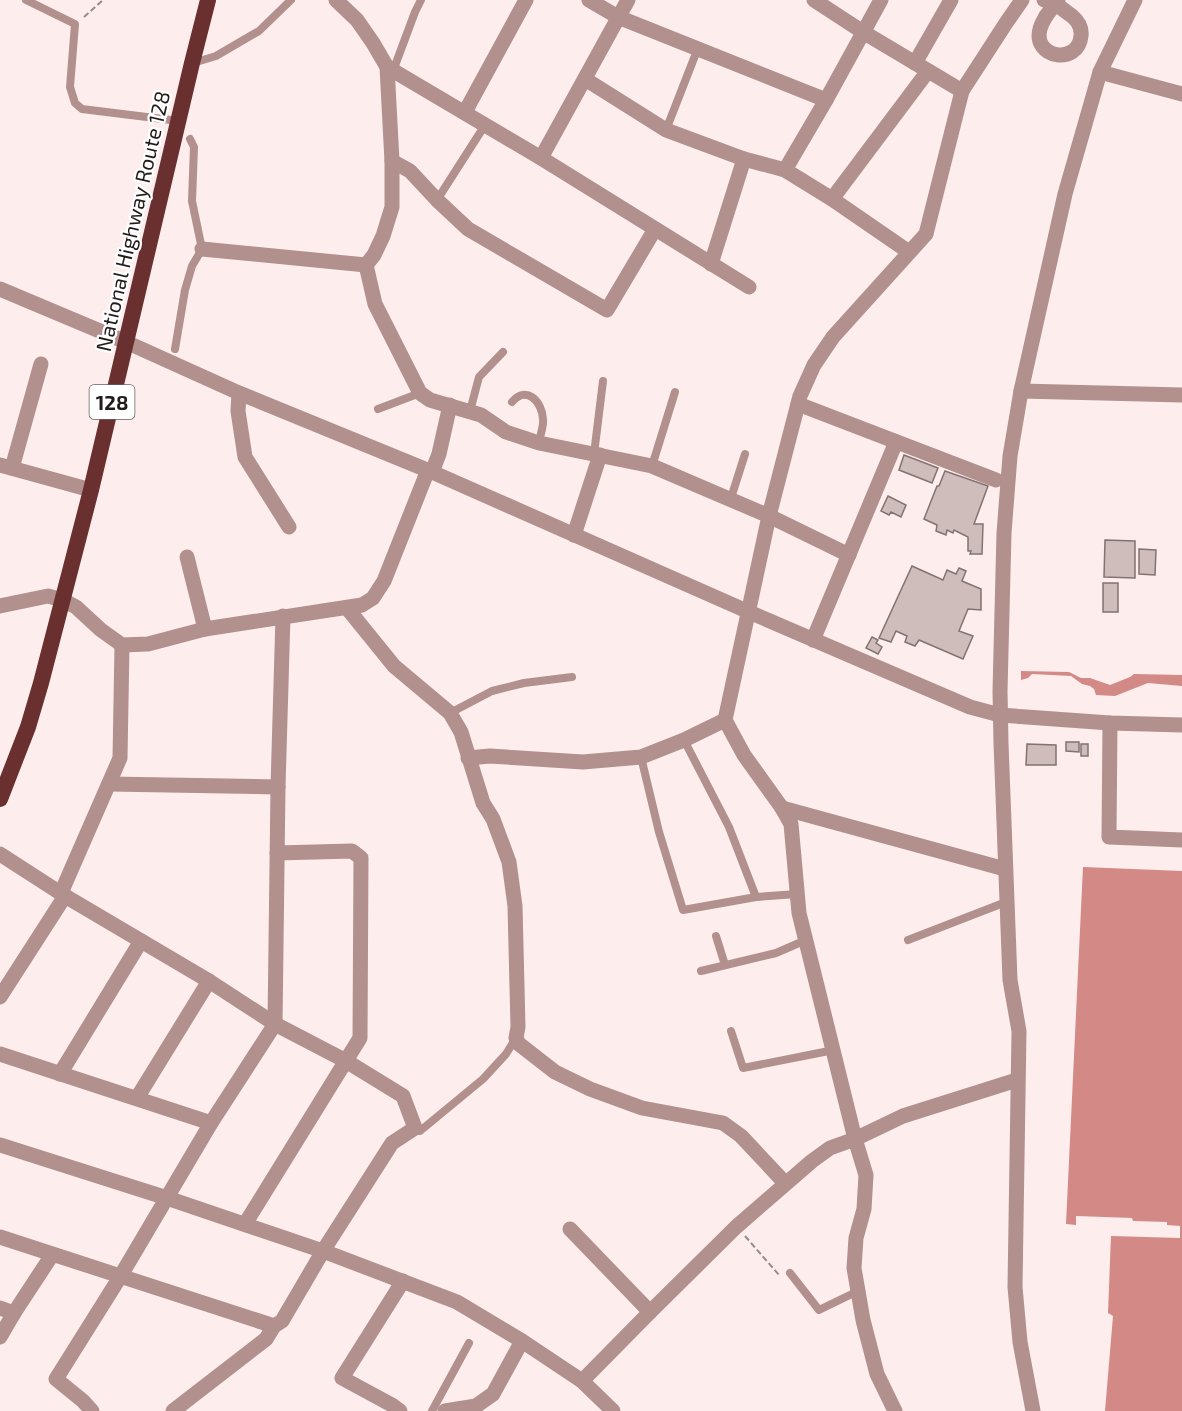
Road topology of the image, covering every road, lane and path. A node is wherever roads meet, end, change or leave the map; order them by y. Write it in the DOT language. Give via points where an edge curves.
graph roads {
  1 [pos="26,0"];
  2 [pos="103,0"];
  3 [pos="208,0"];
  4 [pos="291,0"];
  5 [pos="336,0"];
  6 [pos="421,0"];
  7 [pos="526,0"];
  8 [pos="589,0"];
  9 [pos="628,0"];
  10 [pos="814,0"];
  11 [pos="880,0"];
  12 [pos="951,0"];
  13 [pos="1023,0"];
  14 [pos="1044,0"];
  15 [pos="1058,0"];
  16 [pos="1135,0"];
  17 [pos="618,17"];
  18 [pos="75,24"];
  19 [pos="863,32"];
  20 [pos="698,48"];
  21 [pos="192,63"];
  22 [pos="922,67"];
  23 [pos="390,69"];
  24 [pos="1100,72"];
  25 [pos="585,79"];
  26 [pos="962,91"];
  27 [pos="1182,94"];
  28 [pos="825,100"];
  29 [pos="465,112"];
  30 [pos="179,121"];
  31 [pos="485,125"];
  32 [pos="666,130"];
  33 [pos="190,139"];
  34 [pos="541,158"];
  35 [pos="744,159"];
  36 [pos="392,161"];
  37 [pos="785,170"];
  38 [pos="832,199"];
  39 [pos="437,200"];
  40 [pos="655,229"];
  41 [pos="202,249"];
  42 [pos="909,252"];
  43 [pos="711,264"];
  44 [pos="366,265"];
  45 [pos="749,287"];
  46 [pos="0,289"];
  47 [pos="126,342"];
  48 [pos="175,349"];
  49 [pos="503,352"];
  50 [pos="41,364"];
  51 [pos="603,381"];
  52 [pos="1022,391"];
  53 [pos="675,392"];
  54 [pos="239,393"];
  55 [pos="420,393"];
  56 [pos="1182,395"];
  57 [pos="512,402"];
  58 [pos="798,404"];
  59 [pos="450,405"];
  60 [pos="378,409"];
  61 [pos="470,411"];
  62 [pos="896,442"];
  63 [pos="538,443"];
  64 [pos="745,454"];
  65 [pos="597,455"];
  66 [pos="652,466"];
  67 [pos="6,467"];
  68 [pos="430,471"];
  69 [pos="996,480"];
  70 [pos="91,490"];
  71 [pos="731,498"];
  72 [pos="769,516"];
  73 [pos="289,527"];
  74 [pos="574,535"];
  75 [pos="849,555"];
  76 [pos="187,557"];
  77 [pos="63,600"];
  78 [pos="0,606"];
  79 [pos="347,608"];
  80 [pos="749,612"];
  81 [pos="283,616"];
  82 [pos="205,629"];
  83 [pos="813,640"];
  84 [pos="122,645"];
  85 [pos="572,677"];
  86 [pos="450,713"];
  87 [pos="1000,715"];
  88 [pos="725,720"];
  89 [pos="1110,723"];
  90 [pos="1182,725"];
  91 [pos="684,740"];
  92 [pos="641,757"];
  93 [pos="468,758"];
  94 [pos="110,784"];
  95 [pos="278,788"];
  96 [pos="0,799"];
  97 [pos="782,808"];
  98 [pos="1182,840"];
  99 [pos="278,853"];
  100 [pos="0,854"];
  101 [pos="1005,869"];
  102 [pos="63,894"];
  103 [pos="797,894"];
  104 [pos="756,897"];
  105 [pos="1006,902"];
  106 [pos="716,936"];
  107 [pos="141,940"];
  108 [pos="806,940"];
  109 [pos="908,940"];
  110 [pos="725,965"];
  111 [pos="701,971"];
  112 [pos="208,981"];
  113 [pos="0,997"];
  114 [pos="275,1024"];
  115 [pos="731,1030"];
  116 [pos="516,1038"];
  117 [pos="834,1050"];
  118 [pos="0,1054"];
  119 [pos="346,1061"];
  120 [pos="60,1074"];
  121 [pos="1017,1080"];
  122 [pos="136,1098"];
  123 [pos="212,1123"];
  124 [pos="415,1128"];
  125 [pos="855,1139"];
  126 [pos="0,1145"];
  127 [pos="785,1183"];
  128 [pos="167,1198"];
  129 [pos="245,1224"];
  130 [pos="736,1227"];
  131 [pos="570,1229"];
  132 [pos="0,1237"];
  133 [pos="323,1251"];
  134 [pos="52,1255"];
  135 [pos="790,1273"];
  136 [pos="120,1277"];
  137 [pos="403,1281"];
  138 [pos="858,1291"];
  139 [pos="7,1311"];
  140 [pos="650,1312"];
  141 [pos="274,1326"];
  142 [pos="0,1337"];
  143 [pos="522,1341"];
  144 [pos="469,1343"];
  145 [pos="582,1381"];
  146 [pos="92,1411"];
  147 [pos="173,1411"];
  148 [pos="400,1411"];
  149 [pos="432,1411"];
  150 [pos="445,1411"];
  151 [pos="613,1411"];
  152 [pos="895,1411"];
  153 [pos="1033,1411"];
  1 -- 18 [label="lane"];
  2 -- 18 [label="path"];
  3 -- 21 [label="highway, National Highway Route 128 / 128"];
  4 -- 21 [label="lane" via="259,31 216,56"];
  5 -- 23 [label="street" via="357,20"];
  6 -- 23 [label="lane"];
  7 -- 29 [label="street"];
  8 -- 17 [label="street"];
  9 -- 17 [label="street"];
  10 -- 19 [label="street"];
  11 -- 19 [label="street"];
  12 -- 22 [label="street"];
  13 -- 26 [label="street"];
  14 -- 15 [label="street, bridge" via="1050,0 1078,21 1080,43 1066,55 1054,55 1044,49 1039,38 1040,27 1046,16"];
  16 -- 24 [label="street"];
  17 -- 20 [label="street"];
  17 -- 25 [label="street"];
  18 -- 30 [label="lane" via="70,87 82,109"];
  19 -- 22 [label="street"];
  19 -- 28 [label="street"];
  20 -- 28 [label="street"];
  20 -- 32 [label="lane"];
  21 -- 30 [label="highway, National Highway Route 128 / 128"];
  22 -- 26 [label="street"];
  22 -- 38 [label="street"];
  23 -- 29 [label="street"];
  23 -- 36 [label="street"];
  24 -- 27 [label="street"];
  24 -- 52 [label="street" via="1065,194"];
  25 -- 32 [label="street"];
  25 -- 34 [label="street"];
  26 -- 42 [label="street" via="926,234"];
  28 -- 37 [label="street"];
  29 -- 31 [label="street"];
  30 -- 47 [label="highway, National Highway Route 128 / 128"];
  31 -- 34 [label="street"];
  31 -- 39 [label="lane"];
  32 -- 35 [label="street"];
  33 -- 41 [label="lane" via="194,147 192,201"];
  34 -- 40 [label="street"];
  35 -- 37 [label="street"];
  35 -- 43 [label="street"];
  36 -- 39 [label="street" via="411,171"];
  36 -- 44 [label="street" via="392,207 383,236"];
  37 -- 38 [label="street"];
  38 -- 42 [label="street"];
  39 -- 40 [label="street" via="468,229 606,310"];
  40 -- 43 [label="street"];
  41 -- 44 [label="street"];
  41 -- 48 [label="lane" via="185,290"];
  42 -- 58 [label="street" via="833,337 814,365"];
  43 -- 45 [label="street"];
  44 -- 55 [label="street" via="375,304"];
  46 -- 47 [label="street"];
  47 -- 54 [label="street"];
  47 -- 70 [label="highway, National Highway Route 128 / 128"];
  49 -- 61 [label="lane" via="479,377"];
  50 -- 67 [label="street"];
  51 -- 65 [label="lane"];
  52 -- 56 [label="street"];
  52 -- 87 [label="street" via="1010,456 1004,533"];
  53 -- 66 [label="lane"];
  54 -- 68 [label="street"];
  54 -- 73 [label="street" via="245,457"];
  55 -- 59 [label="street"];
  55 -- 60 [label="lane"];
  57 -- 63 [label="lane" via="525,394 535,399 544,421"];
  58 -- 62 [label="street"];
  58 -- 72 [label="street"];
  59 -- 61 [label="street"];
  59 -- 68 [label="street" via="439,454"];
  61 -- 63 [label="street" via="506,432"];
  62 -- 69 [label="street"];
  62 -- 75 [label="street"];
  63 -- 65 [label="street"];
  64 -- 71 [label="lane"];
  65 -- 66 [label="street"];
  65 -- 74 [label="street"];
  66 -- 71 [label="street"];
  67 -- 70 [label="street"];
  68 -- 74 [label="street"];
  68 -- 79 [label="street" via="384,581 373,598"];
  70 -- 77 [label="highway, National Highway Route 128 / 128"];
  71 -- 72 [label="street"];
  72 -- 75 [label="street"];
  72 -- 80 [label="street"];
  74 -- 80 [label="street"];
  75 -- 83 [label="street"];
  76 -- 82 [label="street"];
  77 -- 78 [label="street" via="48,596"];
  77 -- 84 [label="street"];
  77 -- 96 [label="highway, National Highway Route 128 / 128" via="28,727"];
  79 -- 81 [label="street"];
  79 -- 86 [label="street" via="394,666"];
  80 -- 83 [label="street"];
  80 -- 88 [label="street"];
  81 -- 82 [label="street"];
  81 -- 95 [label="street"];
  82 -- 84 [label="street" via="148,644"];
  83 -- 87 [label="street"];
  84 -- 94 [label="street" via="120,758"];
  85 -- 86 [label="lane" via="492,692"];
  86 -- 93 [label="street" via="461,732"];
  87 -- 89 [label="street"];
  87 -- 101 [label="street"];
  88 -- 91 [label="street"];
  88 -- 97 [label="street" via="744,755"];
  89 -- 90 [label="street"];
  89 -- 98 [label="street" via="1108,837"];
  91 -- 92 [label="street"];
  91 -- 104 [label="lane" via="729,827"];
  92 -- 93 [label="street" via="583,762"];
  92 -- 104 [label="lane" via="683,910"];
  93 -- 116 [label="street" via="509,862 515,906"];
  94 -- 95 [label="street"];
  94 -- 102 [label="street"];
  95 -- 99 [label="street"];
  97 -- 101 [label="street"];
  97 -- 103 [label="street" via="791,824"];
  99 -- 114 [label="street"];
  99 -- 119 [label="street" via="352,851 361,858 360,1038"];
  100 -- 102 [label="street"];
  101 -- 105 [label="street"];
  102 -- 107 [label="street"];
  102 -- 113 [label="street"];
  103 -- 104 [label="lane"];
  103 -- 108 [label="street"];
  105 -- 109 [label="lane"];
  105 -- 121 [label="street" via="1010,980 1019,1031"];
  106 -- 110 [label="lane"];
  107 -- 112 [label="street"];
  107 -- 120 [label="street"];
  108 -- 110 [label="lane" via="776,953"];
  108 -- 117 [label="street"];
  110 -- 111 [label="lane"];
  112 -- 114 [label="street"];
  112 -- 122 [label="street"];
  114 -- 119 [label="street"];
  114 -- 123 [label="street"];
  115 -- 117 [label="lane" via="743,1068"];
  116 -- 124 [label="lane" via="483,1079 420,1131"];
  116 -- 127 [label="street" via="555,1072 590,1089 642,1108 723,1123 741,1136"];
  117 -- 125 [label="street"];
  118 -- 120 [label="street"];
  119 -- 124 [label="street" via="403,1096"];
  119 -- 129 [label="street"];
  120 -- 122 [label="street"];
  121 -- 125 [label="street" via="903,1116"];
  121 -- 153 [label="street" via="1015,1287"];
  122 -- 123 [label="street"];
  123 -- 128 [label="street"];
  124 -- 133 [label="street" via="392,1143"];
  125 -- 127 [label="street" via="830,1148"];
  125 -- 138 [label="street" via="866,1175 864,1209 856,1238 854,1268"];
  126 -- 128 [label="street"];
  127 -- 130 [label="street"];
  128 -- 129 [label="street"];
  128 -- 136 [label="street"];
  129 -- 133 [label="street"];
  130 -- 135 [label="path" via="780,1276"];
  130 -- 140 [label="street"];
  131 -- 140 [label="street"];
  132 -- 134 [label="street"];
  133 -- 137 [label="street"];
  133 -- 141 [label="street" via="282,1321"];
  134 -- 136 [label="street"];
  134 -- 139 [label="street"];
  135 -- 138 [label="lane" via="819,1310"];
  136 -- 141 [label="street"];
  136 -- 146 [label="street" via="56,1379"];
  137 -- 143 [label="street" via="457,1302"];
  137 -- 148 [label="street" via="342,1378"];
  138 -- 152 [label="street" via="877,1374"];
  139 -- 142 [label="street"];
  140 -- 145 [label="street"];
  141 -- 147 [label="street" via="266,1339"];
  143 -- 145 [label="street"];
  143 -- 150 [label="street" via="493,1394 476,1406"];
  144 -- 149 [label="lane"];
  145 -- 151 [label="street"];
}
